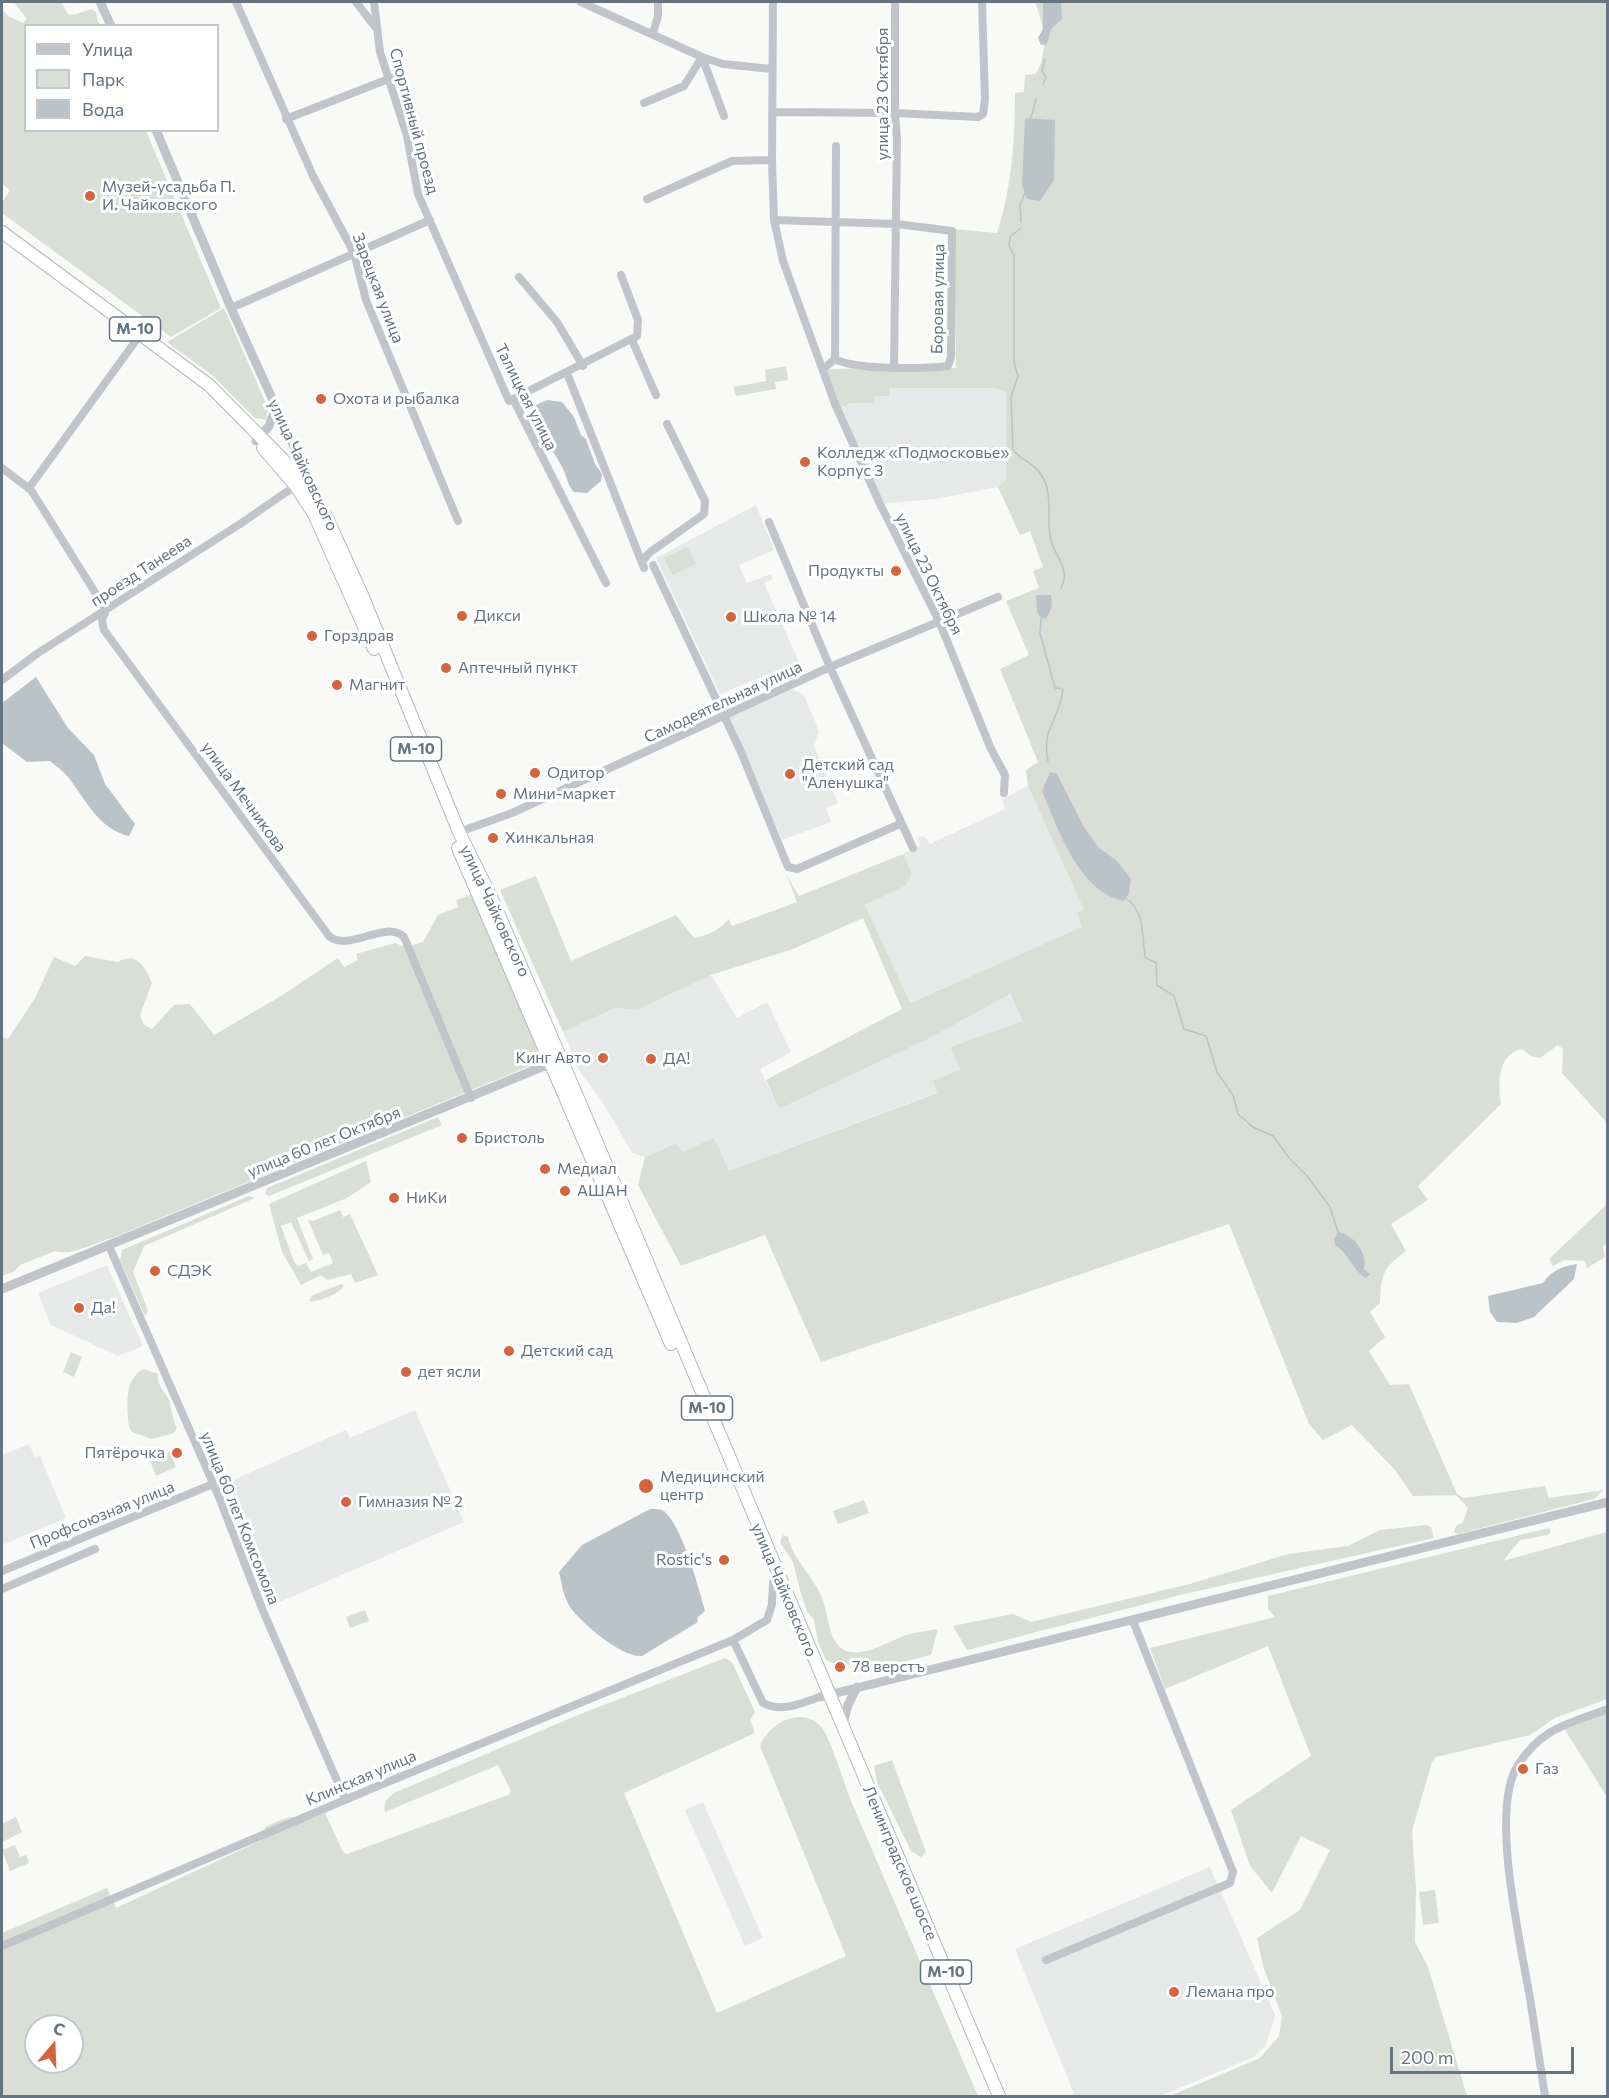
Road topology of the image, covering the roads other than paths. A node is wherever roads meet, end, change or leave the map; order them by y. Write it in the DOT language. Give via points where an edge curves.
graph roads {
  1 [pos="100,2"];
  2 [pos="236,2"];
  3 [pos="356,2"];
  4 [pos="374,2"];
  5 [pos="581,2"];
  6 [pos="658,2"];
  7 [pos="773,2"];
  8 [pos="895,2"];
  9 [pos="982,2"];
  10 [pos="110,24"];
  11 [pos="377,29"];
  12 [pos="653,33"];
  13 [pos="702,57"];
  14 [pos="772,69"];
  15 [pos="391,78"];
  16 [pos="644,103"];
  17 [pos="773,112"];
  18 [pos="895,113"];
  19 [pos="724,116"];
  20 [pos="286,119"];
  21 [pos="157,132"];
  22 [pos="836,146"];
  23 [pos="772,160"];
  24 [pos="647,199"];
  25 [pos="430,220"];
  26 [pos="774,220"];
  27 [pos="836,223"];
  28 [pos="897,224"];
  29 [pos="2,232"];
  30 [pos="2,241"];
  31 [pos="354,253"];
  32 [pos="621,275"];
  33 [pos="519,277"];
  34 [pos="231,308"];
  35 [pos="137,339"];
  36 [pos="632,340"];
  37 [pos="835,358"];
  38 [pos="583,366"];
  39 [pos="894,366"];
  40 [pos="823,369"];
  41 [pos="567,373"];
  42 [pos="656,395"];
  43 [pos="513,399"];
  44 [pos="276,407"];
  45 [pos="667,424"];
  46 [pos="258,438"];
  47 [pos="2,468"];
  48 [pos="300,483"];
  49 [pos="29,488"];
  50 [pos="321,508"];
  51 [pos="458,521"];
  52 [pos="769,522"];
  53 [pos="653,565"];
  54 [pos="606,583"];
  55 [pos="998,597"];
  56 [pos="106,610"];
  57 [pos="939,621"];
  58 [pos="830,667"];
  59 [pos="2,680"];
  60 [pos="724,715"];
  61 [pos="1004,793"];
  62 [pos="900,824"];
  63 [pos="459,832"];
  64 [pos="913,848"];
  65 [pos="556,1062"];
  66 [pos="471,1098"];
  67 [pos="109,1246"];
  68 [pos="2,1289"];
  69 [pos="213,1484"];
  70 [pos="1608,1502"];
  71 [pos="95,1549"];
  72 [pos="2,1572"];
  73 [pos="773,1583"];
  74 [pos="2,1589"];
  75 [pos="1133,1621"];
  76 [pos="733,1640"];
  77 [pos="820,1677"];
  78 [pos="857,1688"];
  79 [pos="824,1696"];
  80 [pos="1608,1709"];
  81 [pos="842,1727"];
  82 [pos="345,1799"];
  83 [pos="2,1946"];
  84 [pos="1046,1960"];
  85 [pos="991,2097"];
  86 [pos="999,2097"];
  87 [pos="1545,2097"];
  1 -- 10 [label="street"];
  2 -- 20 [label="street, Зарецкая улица"];
  3 -- 11 [label="street"];
  4 -- 11 [label="street, Спортивный проезд"];
  5 -- 12 [label="street"];
  6 -- 12 [label="street"];
  7 -- 14 [label="street"];
  8 -- 18 [label="street, улица 23 Октября"];
  9 -- 18 [label="street" via="983,114 978,117"];
  11 -- 15 [label="street, Спортивный проезд" via="380,52"];
  12 -- 13 [label="street"];
  13 -- 14 [label="street" via="723,64"];
  13 -- 16 [label="street" via="684,86"];
  13 -- 19 [label="street"];
  14 -- 17 [label="street"];
  15 -- 20 [label="street"];
  15 -- 25 [label="street, Спортивный проезд" via="418,194"];
  17 -- 18 [label="street"];
  17 -- 23 [label="street"];
  18 -- 28 [label="street, улица 23 Октября"];
  20 -- 31 [label="street, Зарецкая улица"];
  21 -- 34 [label="street, улица Чайковского"];
  22 -- 27 [label="street"];
  23 -- 24 [label="street" via="732,161"];
  23 -- 26 [label="street"];
  25 -- 31 [label="street"];
  25 -- 43 [label="street, Талицкая улица" via="509,401"];
  26 -- 27 [label="street"];
  26 -- 40 [label="street" via="783,261"];
  27 -- 28 [label="street"];
  27 -- 37 [label="street"];
  28 -- 39 [label="street, улица 23 Октября"];
  28 -- 39 [label="street, Боровая улица" via="952,231 951,361 948,366"];
  29 -- 46 [label="highway, М-10" via="180,362"];
  30 -- 35 [label="highway, М-10"];
  31 -- 34 [label="street"];
  31 -- 51 [label="street, Зарецкая улица" via="366,300"];
  32 -- 36 [label="street" via="640,326"];
  33 -- 38 [label="street" via="557,322"];
  34 -- 44 [label="street, улица Чайковского"];
  35 -- 46 [label="highway, М-10"];
  35 -- 49 [label="street"];
  36 -- 38 [label="street"];
  36 -- 42 [label="street"];
  37 -- 39 [label="street" via="844,364"];
  37 -- 40 [label="street"];
  38 -- 41 [label="street"];
  40 -- 57 [label="street, улица 23 Октября" via="873,489"];
  41 -- 43 [label="street"];
  41 -- 45 [label="street" via="643,565 649,553 704,514 705,501"];
  43 -- 54 [label="street, Талицкая улица"];
  44 -- 46 [label="street" via="269,426"];
  44 -- 50 [label="street, улица Чайковского"];
  46 -- 48 [label="highway, М-10"];
  47 -- 49 [label="street, улица Мечникова"];
  48 -- 50 [label="highway, М-10"];
  48 -- 56 [label="street, проезд Танеева"];
  48 -- 65 [label="highway, улица Чайковского / М-10"];
  49 -- 56 [label="street, улица Мечникова"];
  50 -- 63 [label="highway, улица Чайковского / М-10" via="362,595"];
  52 -- 58 [label="street"];
  53 -- 60 [label="street"];
  55 -- 57 [label="street, Самодеятельная улица"];
  56 -- 59 [label="street, проезд Танеева"];
  56 -- 66 [label="street, улица Мечникова" via="104,630 329,936 341,940 394,932 404,937"];
  57 -- 58 [label="street, Самодеятельная улица"];
  57 -- 61 [label="street, улица 23 Октября" via="1005,775"];
  58 -- 60 [label="street, Самодеятельная улица"];
  58 -- 62 [label="street"];
  60 -- 62 [label="street" via="790,868 797,869"];
  60 -- 63 [label="street, Самодеятельная улица" via="512,813"];
  62 -- 64 [label="street"];
  63 -- 65 [label="highway, улица Чайковского / М-10" via="492,899"];
  65 -- 66 [label="street, улица 60 лет Октября"];
  65 -- 73 [label="highway, улица Чайковского / М-10"];
  65 -- 77 [label="highway, улица Чайковского / М-10"];
  66 -- 67 [label="street, улица 60 лет Октября"];
  67 -- 68 [label="street, улица 60 лет Октября"];
  67 -- 69 [label="street, улица 60 лет Комсомола"];
  69 -- 72 [label="street, Профсоюзная улица"];
  69 -- 82 [label="street, улица 60 лет Комсомола"];
  70 -- 75 [label="street"];
  71 -- 74 [label="street"];
  73 -- 76 [label="street, Клинская улица" via="767,1620"];
  73 -- 79 [label="highway, улица Чайковского / М-10"];
  75 -- 78 [label="street"];
  75 -- 84 [label="street" via="1233,1872 1230,1882"];
  76 -- 79 [label="street" via="763,1703 783,1708"];
  76 -- 82 [label="street, Клинская улица"];
  77 -- 78 [label="street" via="839,1686"];
  77 -- 79 [label="highway, улица Чайковского / М-10"];
  78 -- 79 [label="street"];
  78 -- 81 [label="street"];
  79 -- 81 [label="highway, Ленинградское шоссе / М-10"];
  79 -- 85 [label="highway, Ленинградское шоссе / М-10"];
  80 -- 87 [label="street" via="1581,1716 1540,1737 1516,1767 1509,1788 1507,1839 1515,1916"];
  81 -- 86 [label="highway, Ленинградское шоссе / М-10"];
  82 -- 83 [label="street, Клинская улица"];
}
